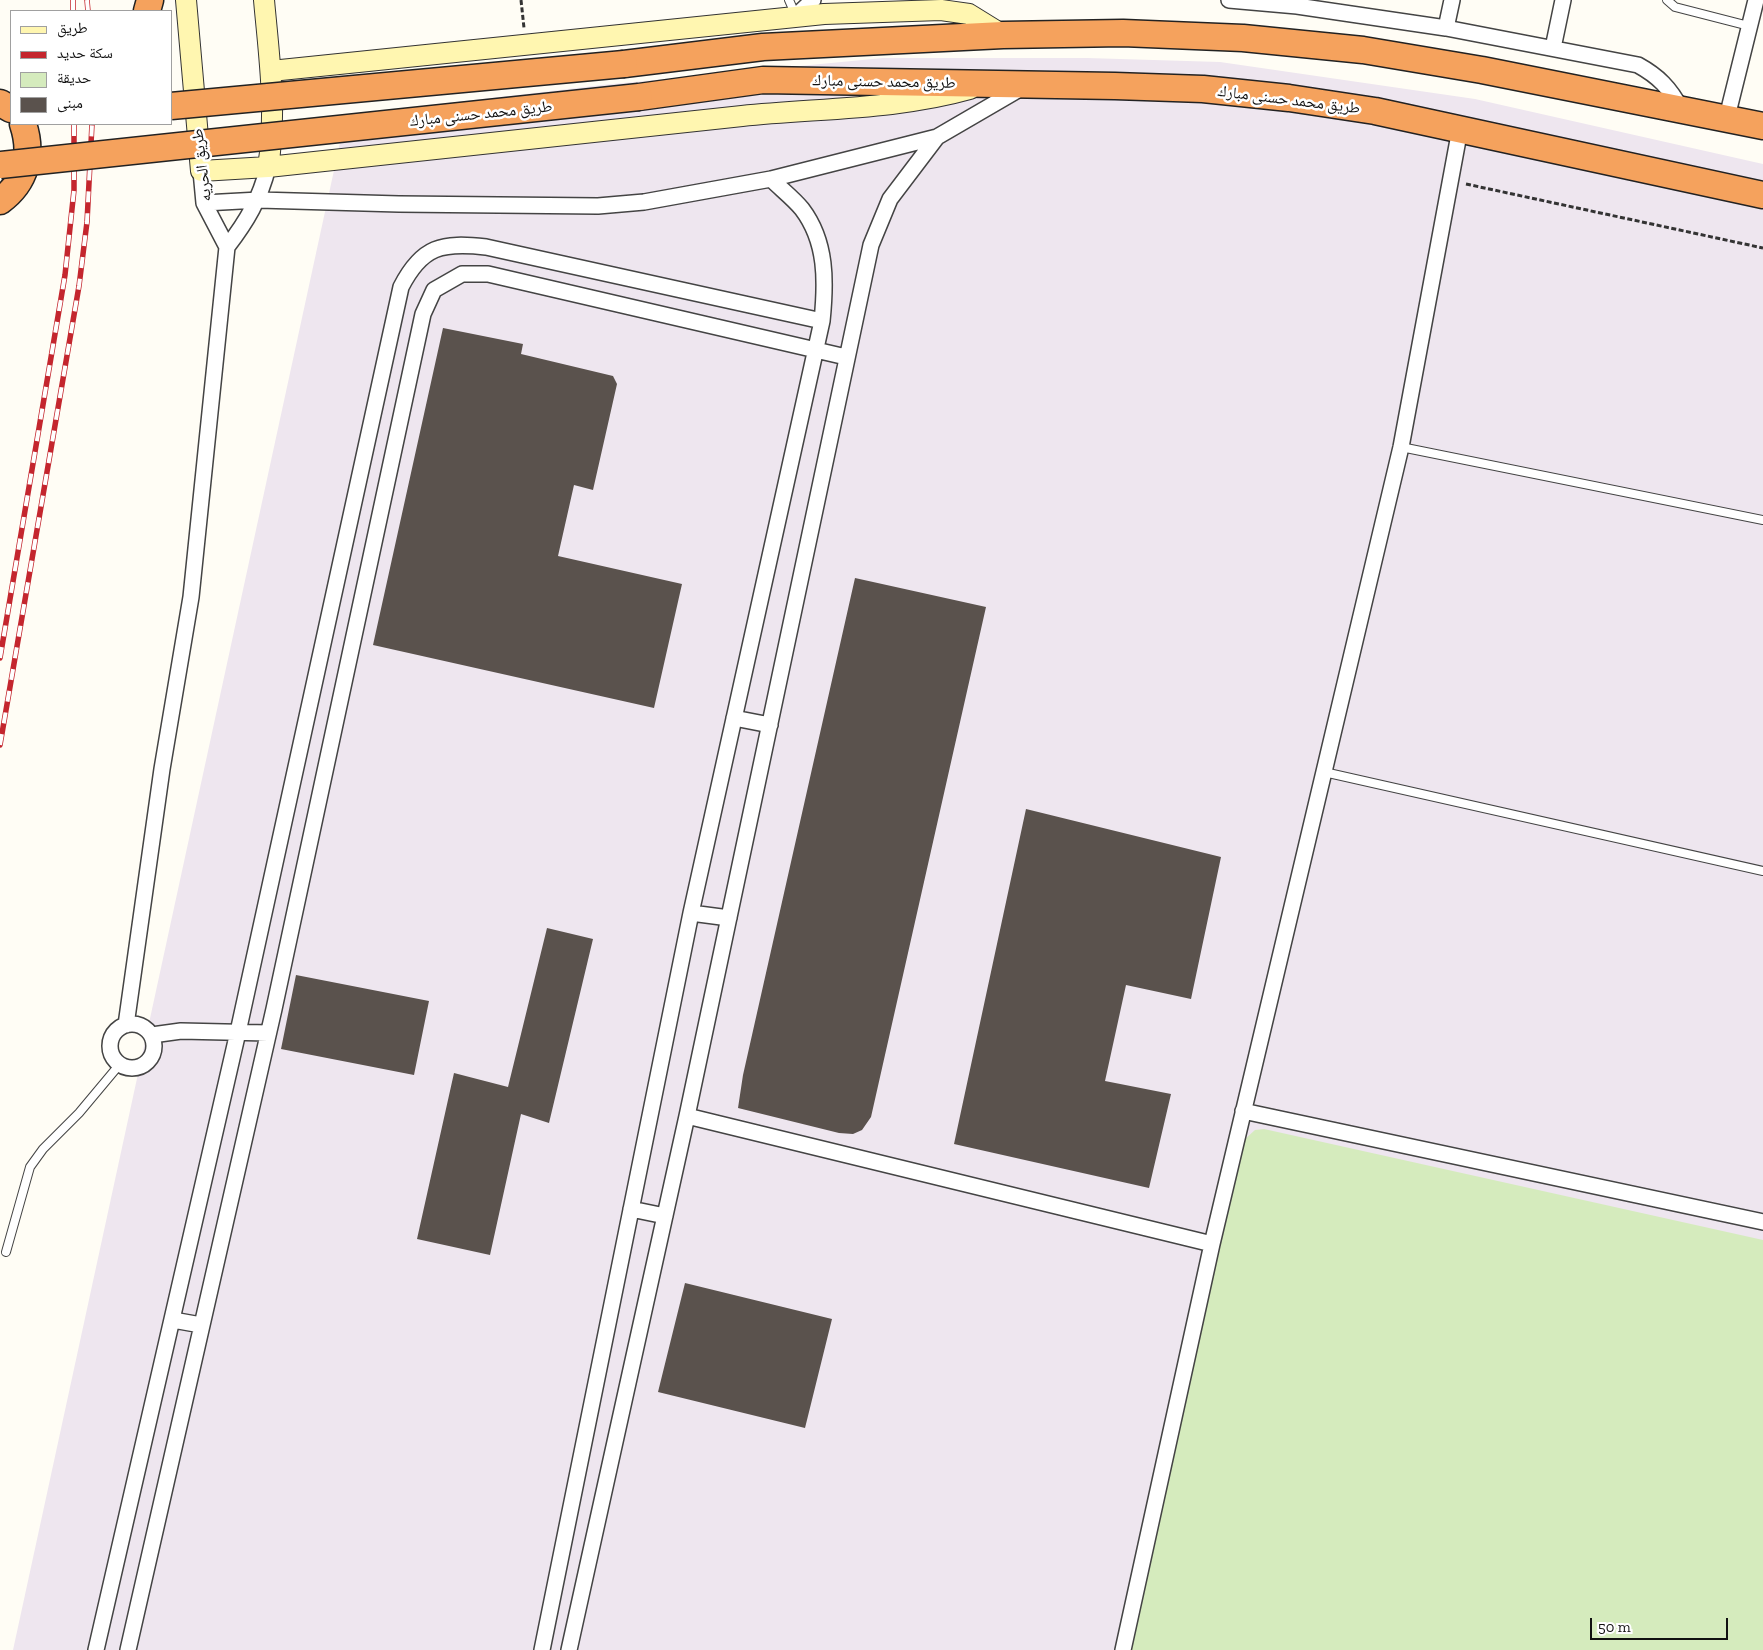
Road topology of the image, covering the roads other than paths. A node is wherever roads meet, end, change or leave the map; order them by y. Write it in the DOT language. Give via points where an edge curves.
graph roads {
  1 [pos="186,0"];
  2 [pos="264,0"];
  3 [pos="813,0"];
  4 [pos="1228,0"];
  5 [pos="1452,0"];
  6 [pos="1563,0"];
  7 [pos="1667,0"];
  8 [pos="1756,0"];
  9 [pos="1298,3"];
  10 [pos="793,8"];
  11 [pos="1749,26"];
  12 [pos="1446,28"];
  13 [pos="1002,35"];
  14 [pos="1553,48"];
  15 [pos="271,71"];
  16 [pos="992,83"];
  17 [pos="1029,84"];
  18 [pos="172,106"];
  19 [pos="1681,109"];
  20 [pos="1727,118"];
  21 [pos="23,125"];
  22 [pos="1763,126"];
  23 [pos="1460,129"];
  24 [pos="937,136"];
  25 [pos="0,165"];
  26 [pos="268,167"];
  27 [pos="201,171"];
  28 [pos="771,179"];
  29 [pos="1763,195"];
  30 [pos="258,200"];
  31 [pos="0,201"];
  32 [pos="204,203"];
  33 [pos="227,247"];
  34 [pos="822,321"];
  35 [pos="817,350"];
  36 [pos="846,357"];
  37 [pos="1401,447"];
  38 [pos="1763,520"];
  39 [pos="734,718"];
  40 [pos="770,724"];
  41 [pos="1324,772"];
  42 [pos="1763,871"];
  43 [pos="691,913"];
  44 [pos="730,918"];
  45 [pos="126,1025"];
  46 [pos="238,1032"];
  47 [pos="268,1033"];
  48 [pos="152,1035"];
  49 [pos="120,1064"];
  50 [pos="1243,1111"];
  51 [pos="688,1116"];
  52 [pos="631,1209"];
  53 [pos="665,1216"];
  54 [pos="1763,1222"];
  55 [pos="1212,1244"];
  56 [pos="6,1252"];
  57 [pos="173,1320"];
  58 [pos="201,1325"];
  59 [pos="96,1650"];
  60 [pos="128,1650"];
  61 [pos="542,1650"];
  62 [pos="569,1650"];
  63 [pos="1123,1650"];
  1 -- 27 [label="street, طريق الحريه"];
  2 -- 15 [label="street"];
  3 -- 10 [label="street"];
  4 -- 9 [label="street"];
  5 -- 12 [label="street"];
  6 -- 14 [label="street"];
  7 -- 11 [label="lane" via="1675,7"];
  8 -- 11 [label="street"];
  9 -- 12 [label="street"];
  10 -- 13 [label="street" via="941,10 969,14"];
  10 -- 15 [label="street" via="526,44"];
  11 -- 20 [label="street"];
  12 -- 14 [label="street"];
  13 -- 18 [label="highway, bridge" via="763,47 624,64"];
  13 -- 19 [label="highway" via="1123,32 1243,38 1363,50"];
  14 -- 19 [label="street" via="1638,65 1666,85"];
  15 -- 26 [label="street" via="273,127"];
  16 -- 17 [label="highway, طريق محمد حسنى مبارك"];
  16 -- 25 [label="highway, طريق محمد حسنى مبارك, bridge" via="763,80 639,97"];
  16 -- 26 [label="street" via="945,96 893,104 790,111"];
  17 -- 23 [label="highway, طريق محمد حسنى مبارك" via="1202,89 1289,98 1375,111"];
  17 -- 24 [label="street"];
  19 -- 20 [label="highway"];
  20 -- 22 [label="highway"];
  21 -- 31 [label="highway" via="27,138 25,169 10,193"];
  23 -- 29 [label="highway, طريق محمد حسنى مبارك"];
  23 -- 37 [label="street"];
  24 -- 28 [label="street"];
  24 -- 36 [label="street" via="890,199 878,226"];
  26 -- 27 [label="street"];
  26 -- 30 [label="street"];
  27 -- 32 [label="street, طريق الحريه"];
  28 -- 30 [label="street" via="644,202 598,206"];
  28 -- 34 [label="street" via="800,207 817,238 825,287"];
  30 -- 32 [label="street"];
  30 -- 33 [label="street"];
  32 -- 33 [label="street, طريق الحريه"];
  33 -- 45 [label="street" via="191,597 162,769"];
  34 -- 35 [label="street"];
  34 -- 46 [label="street" via="470,245 440,248 422,256 409,271 401,287"];
  35 -- 36 [label="street"];
  35 -- 39 [label="street"];
  35 -- 47 [label="street" via="488,274 462,274 434,290 423,314"];
  36 -- 40 [label="street"];
  37 -- 38 [label="lane"];
  37 -- 41 [label="street"];
  39 -- 40 [label="street"];
  39 -- 43 [label="street"];
  40 -- 44 [label="street"];
  41 -- 42 [label="lane"];
  41 -- 50 [label="street"];
  43 -- 44 [label="street"];
  43 -- 52 [label="street"];
  44 -- 51 [label="street"];
  45 -- 48 [label="street" via="141,1025"];
  45 -- 49 [label="street" via="112,1039 112,1053"];
  46 -- 47 [label="street"];
  46 -- 48 [label="street" via="181,1031"];
  46 -- 57 [label="street"];
  47 -- 58 [label="street"];
  48 -- 49 [label="street" via="153,1053 146,1063 133,1067"];
  49 -- 56 [label="lane" via="30,1167"];
  50 -- 54 [label="street"];
  50 -- 55 [label="street"];
  51 -- 53 [label="street"];
  51 -- 55 [label="street"];
  52 -- 53 [label="street"];
  52 -- 61 [label="street"];
  53 -- 62 [label="street"];
  55 -- 63 [label="street"];
  57 -- 58 [label="street"];
  57 -- 59 [label="street"];
  58 -- 60 [label="street"];
}
